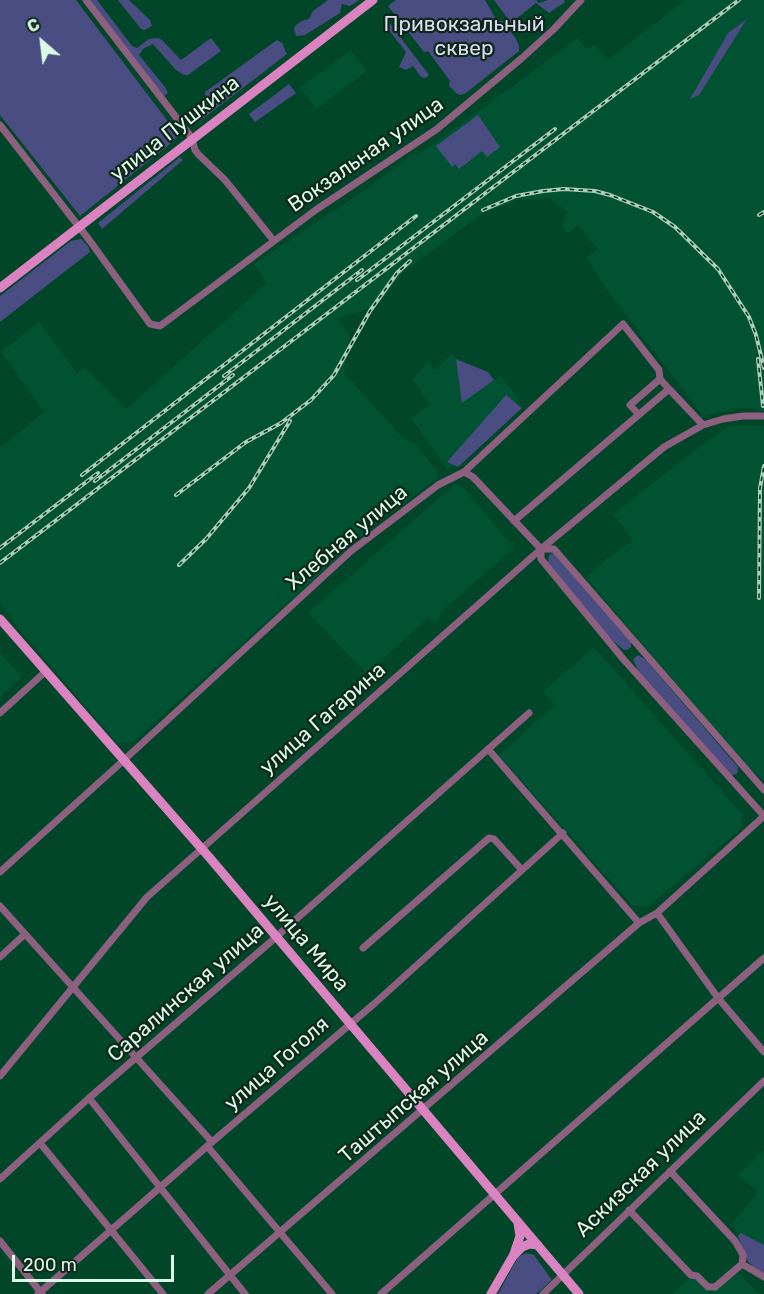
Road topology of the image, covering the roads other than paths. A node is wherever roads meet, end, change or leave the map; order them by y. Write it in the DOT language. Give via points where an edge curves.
graph roads {
  1 [pos="86,0"];
  2 [pos="373,0"];
  3 [pos="582,0"];
  4 [pos="0,125"];
  5 [pos="192,138"];
  6 [pos="79,227"];
  7 [pos="274,241"];
  8 [pos="0,288"];
  9 [pos="660,379"];
  10 [pos="669,389"];
  11 [pos="639,415"];
  12 [pos="764,416"];
  13 [pos="703,425"];
  14 [pos="464,472"];
  15 [pos="514,521"];
  16 [pos="541,549"];
  17 [pos="0,619"];
  18 [pos="45,672"];
  19 [pos="529,712"];
  20 [pos="0,713"];
  21 [pos="488,749"];
  22 [pos="124,760"];
  23 [pos="764,790"];
  24 [pos="764,816"];
  25 [pos="563,833"];
  26 [pos="201,848"];
  27 [pos="522,870"];
  28 [pos="0,872"];
  29 [pos="0,906"];
  30 [pos="657,913"];
  31 [pos="639,923"];
  32 [pos="24,935"];
  33 [pos="276,936"];
  34 [pos="363,948"];
  35 [pos="0,957"];
  36 [pos="764,958"];
  37 [pos="74,988"];
  38 [pos="718,998"];
  39 [pos="351,1023"];
  40 [pos="764,1052"];
  41 [pos="138,1058"];
  42 [pos="0,1076"];
  43 [pos="764,1081"];
  44 [pos="89,1098"];
  45 [pos="425,1110"];
  46 [pos="40,1143"];
  47 [pos="209,1144"];
  48 [pos="670,1171"];
  49 [pos="0,1179"];
  50 [pos="159,1188"];
  51 [pos="496,1194"];
  52 [pos="629,1210"];
  53 [pos="518,1221"];
  54 [pos="111,1230"];
  55 [pos="280,1233"];
  56 [pos="0,1241"];
  57 [pos="538,1245"];
  58 [pos="513,1256"];
  59 [pos="742,1264"];
  60 [pos="562,1274"];
  61 [pos="230,1275"];
  62 [pos="764,1277"];
  63 [pos="40,1293"];
  64 [pos="163,1294"];
  65 [pos="208,1294"];
  66 [pos="245,1294"];
  67 [pos="332,1294"];
  68 [pos="381,1294"];
  69 [pos="491,1294"];
  70 [pos="543,1294"];
  71 [pos="579,1294"];
  1 -- 5 [label="street"];
  2 -- 5 [label="main road, улица Пушкина"];
  3 -- 7 [label="street, Вокзальная улица" via="546,37 436,129"];
  4 -- 6 [label="street"];
  5 -- 6 [label="main road, улица Пушкина"];
  5 -- 7 [label="street" via="195,150"];
  6 -- 7 [label="street, Вокзальная улица" via="150,324 160,326"];
  6 -- 8 [label="main road, улица Пушкина"];
  9 -- 10 [label="street, Хлебная улица"];
  9 -- 11 [label="street" via="630,405"];
  9 -- 14 [label="street, Хлебная улица" via="659,370 623,324"];
  10 -- 11 [label="street"];
  10 -- 13 [label="street, Хлебная улица"];
  11 -- 15 [label="street"];
  12 -- 13 [label="street, улица Гагарина" via="743,416"];
  13 -- 16 [label="street, улица Гагарина" via="664,447"];
  14 -- 15 [label="street"];
  14 -- 22 [label="street, Хлебная улица" via="438,485 351,551"];
  15 -- 16 [label="street"];
  16 -- 23 [label="street" via="554,549"];
  16 -- 24 [label="street" via="541,559 624,660"];
  16 -- 26 [label="street, улица Гагарина"];
  17 -- 18 [label="main road, улица Мира"];
  18 -- 20 [label="street"];
  18 -- 22 [label="main road, улица Мира"];
  19 -- 21 [label="street, Саралинская улица"];
  21 -- 25 [label="street"];
  21 -- 33 [label="street, Саралинская улица"];
  22 -- 26 [label="main road, улица Мира"];
  22 -- 28 [label="street, Хлебная улица"];
  24 -- 30 [label="street, Таштыпская улица"];
  25 -- 27 [label="street, улица Гоголя"];
  25 -- 31 [label="street"];
  26 -- 33 [label="main road, улица Мира"];
  26 -- 37 [label="street, улица Гагарина" via="147,897"];
  27 -- 34 [label="street" via="489,838"];
  27 -- 39 [label="street, улица Гоголя"];
  29 -- 32 [label="street"];
  30 -- 31 [label="street, Таштыпская улица"];
  30 -- 38 [label="street"];
  31 -- 45 [label="street, Таштыпская улица"];
  32 -- 35 [label="street"];
  32 -- 37 [label="street"];
  33 -- 39 [label="main road, улица Мира"];
  33 -- 41 [label="street, Саралинская улица"];
  36 -- 38 [label="street"];
  37 -- 41 [label="street"];
  37 -- 42 [label="street, улица Гагарина"];
  38 -- 40 [label="street"];
  38 -- 51 [label="street"];
  39 -- 45 [label="main road, улица Мира"];
  39 -- 47 [label="street, улица Гоголя"];
  41 -- 44 [label="street, Саралинская улица"];
  41 -- 47 [label="street"];
  43 -- 48 [label="street, Аскизская улица"];
  44 -- 46 [label="street, Саралинская улица"];
  44 -- 50 [label="street"];
  45 -- 51 [label="main road, улица Мира"];
  45 -- 55 [label="street, Таштыпская улица"];
  46 -- 49 [label="street, Саралинская улица"];
  46 -- 54 [label="street"];
  47 -- 50 [label="street, улица Гоголя"];
  47 -- 55 [label="street"];
  48 -- 52 [label="street, Аскизская улица"];
  48 -- 59 [label="street" via="735,1241 743,1255"];
  50 -- 54 [label="street, улица Гоголя"];
  50 -- 61 [label="street"];
  51 -- 53 [label="main road, улица Мира"];
  51 -- 68 [label="street"];
  52 -- 59 [label="street" via="691,1275 708,1287 715,1287"];
  52 -- 60 [label="street, Аскизская улица"];
  53 -- 57 [label="main road, улица Мира"];
  53 -- 58 [label="main road" via="520,1236"];
  54 -- 63 [label="street, улица Гоголя"];
  54 -- 64 [label="street"];
  55 -- 61 [label="street, Таштыпская улица"];
  55 -- 67 [label="street"];
  56 -- 63 [label="street"];
  57 -- 58 [label="main road" via="522,1247"];
  57 -- 60 [label="main road, улица Мира"];
  58 -- 69 [label="main road"];
  59 -- 62 [label="street"];
  60 -- 70 [label="street, Аскизская улица"];
  60 -- 71 [label="main road, улица Мира"];
  61 -- 65 [label="street, Таштыпская улица"];
  61 -- 66 [label="street"];
}
